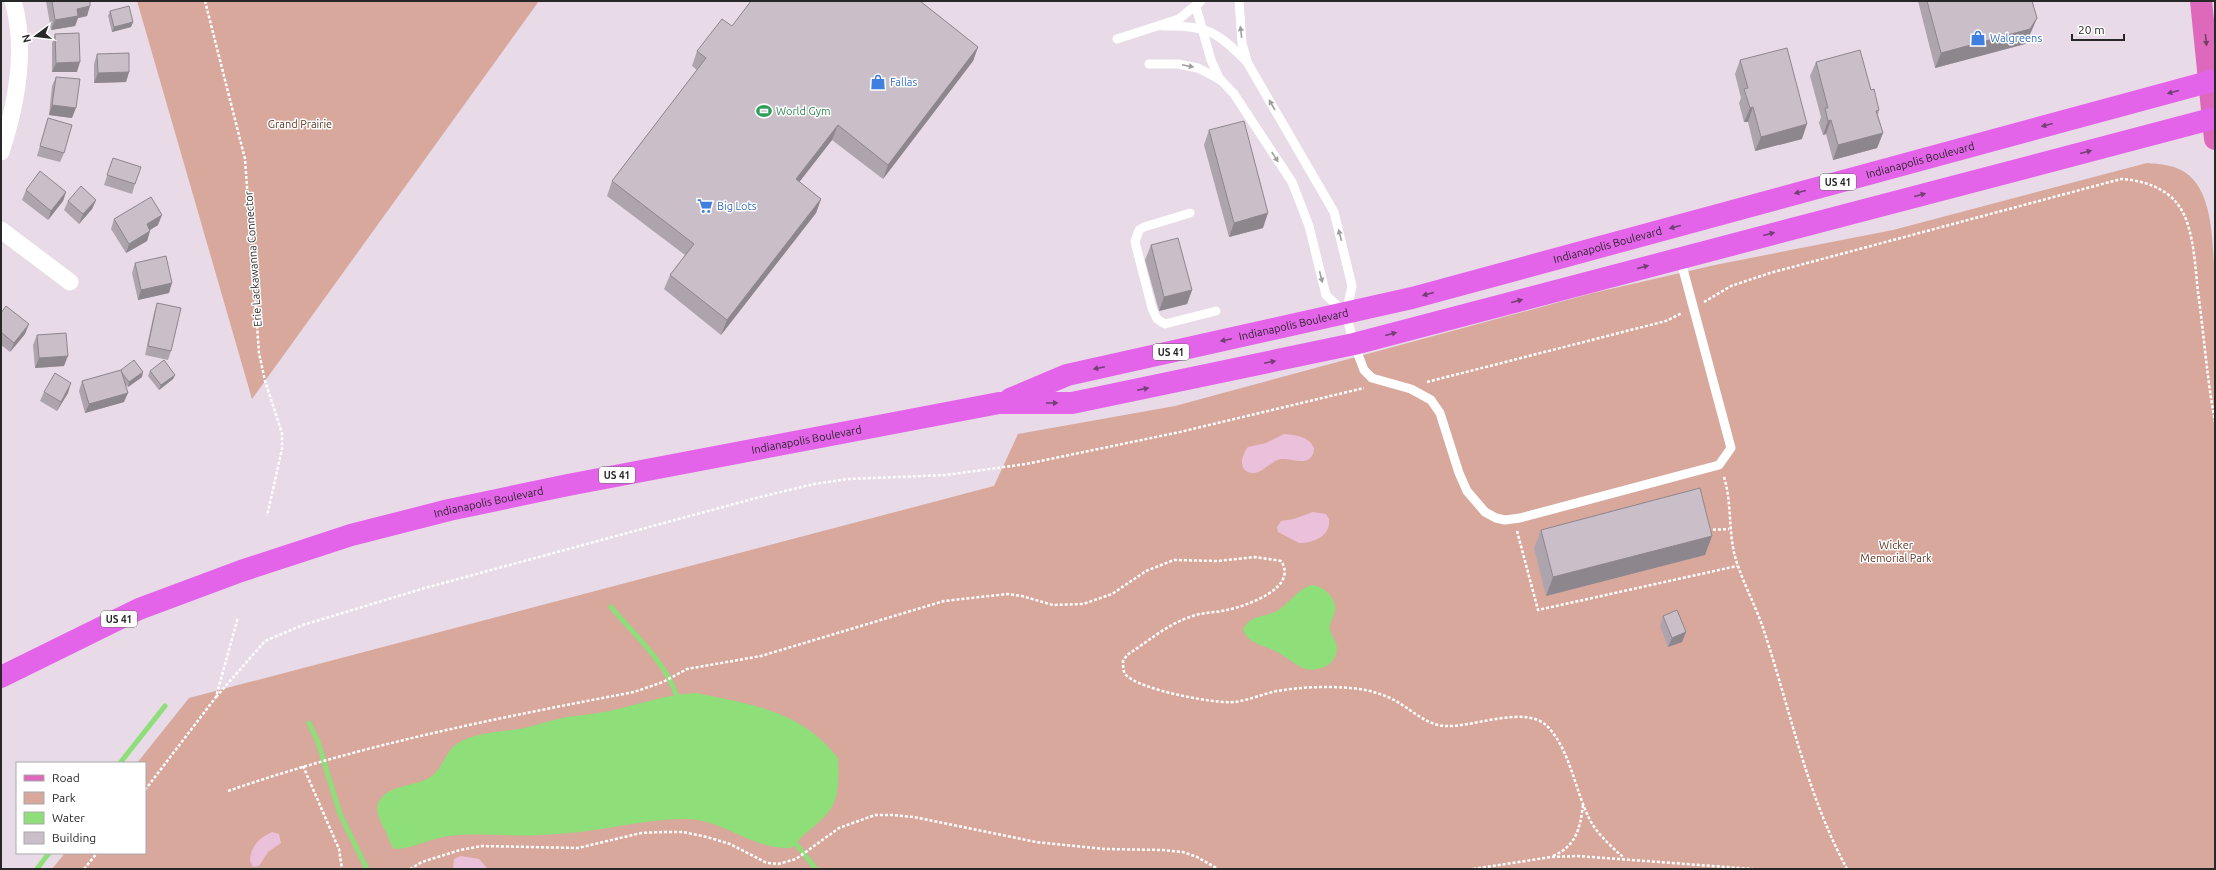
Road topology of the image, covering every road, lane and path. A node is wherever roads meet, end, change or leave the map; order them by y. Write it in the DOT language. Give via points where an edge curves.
graph roads {
  1 [pos="2,1"];
  2 [pos="12,1"];
  3 [pos="205,1"];
  4 [pos="1238,1"];
  5 [pos="2201,1"];
  6 [pos="1199,4"];
  7 [pos="17,23"];
  8 [pos="1163,26"];
  9 [pos="1201,28"];
  10 [pos="1117,39"];
  11 [pos="1247,62"];
  12 [pos="1149,64"];
  13 [pos="1221,80"];
  14 [pos="2213,81"];
  15 [pos="2214,125"];
  16 [pos="1,152"];
  17 [pos="1190,214"];
  18 [pos="1,230"];
  19 [pos="1680,258"];
  20 [pos="70,282"];
  21 [pos="1693,308"];
  22 [pos="1216,312"];
  23 [pos="1346,314"];
  24 [pos="1354,344"];
  25 [pos="1423,382"];
  26 [pos="1390,384"];
  27 [pos="999,403"];
  28 [pos="2215,422"];
  29 [pos="1720,465"];
  30 [pos="267,516"];
  31 [pos="1514,518"];
  32 [pos="1729,529"];
  33 [pos="1704,530"];
  34 [pos="1738,566"];
  35 [pos="238,617"];
  36 [pos="1,677"];
  37 [pos="216,697"];
  38 [pos="303,766"];
  39 [pos="146,789"];
  40 [pos="228,791"];
  41 [pos="1584,804"];
  42 [pos="95,854"];
  43 [pos="1551,857"];
  44 [pos="1624,858"];
  45 [pos="84,869"];
  46 [pos="342,869"];
  47 [pos="410,869"];
  48 [pos="1218,869"];
  49 [pos="1474,869"];
  50 [pos="1753,869"];
  51 [pos="1847,869"];
  1 -- 7 [label="street"];
  2 -- 7 [label="street"];
  3 -- 30 [label="path, Erie Lackawanna Connector" via="246,159 259,354 282,433 282,449"];
  11 -- 4 [label="lane, one-way" via="1242,43"];
  5 -- 14 [label="main road, one-way"];
  6 -- 8 [label="lane" via="1179,19"];
  6 -- 9 [label="lane"];
  7 -- 16 [label="street" via="19,67 12,118"];
  8 -- 9 [label="lane"];
  8 -- 10 [label="lane"];
  9 -- 11 [label="lane" via="1216,34"];
  9 -- 13 [label="lane"];
  23 -- 11 [label="lane, one-way" via="1352,286 1334,212"];
  12 -- 13 [label="lane, one-way" via="1188,66"];
  13 -- 23 [label="lane, one-way" via="1234,94 1292,182 1309,226 1326,295"];
  14 -- 15 [label="main road"];
  14 -- 23 [label="highway, Indianapolis Boulevard / US 41, one-way"];
  19 -- 15 [label="highway, Indianapolis Boulevard / US 41, one-way"];
  17 -- 22 [label="lane" via="1149,225 1140,230 1136,249 1157,319 1165,324"];
  18 -- 20 [label="street"];
  19 -- 21 [label="lane"];
  24 -- 19 [label="highway, Indianapolis Boulevard / US 41, one-way"];
  21 -- 25 [label="path" via="1666,321"];
  21 -- 28 [label="path" via="1731,286 1770,273 2121,179 2136,179 2147,182 2168,195 2179,206 2185,218 2195,262"];
  21 -- 29 [label="lane" via="1731,448"];
  23 -- 24 [label="lane"];
  23 -- 27 [label="highway, Indianapolis Boulevard / US 41, one-way" via="1067,375"];
  24 -- 26 [label="lane" via="1364,370 1372,378"];
  27 -- 24 [label="highway, Indianapolis Boulevard / US 41, one-way" via="1072,403"];
  26 -- 31 [label="lane" via="1412,389 1431,400 1440,413 1467,491 1485,512 1496,518"];
  26 -- 37 [label="path" via="1350,390 1180,432 1026,464 946,475 848,479 756,498 425,588 303,625 265,641"];
  27 -- 36 [label="highway, Indianapolis Boulevard / US 41" via="560,486 351,534 139,609"];
  29 -- 31 [label="lane"];
  29 -- 32 [label="path" via="1728,492"];
  31 -- 34 [label="path" via="1538,610"];
  32 -- 33 [label="path"];
  32 -- 34 [label="path"];
  34 -- 51 [label="path" via="1765,634 1814,798"];
  35 -- 37 [label="path"];
  37 -- 39 [label="path"];
  38 -- 40 [label="path"];
  38 -- 41 [label="path" via="483,721 634,692 698,666 768,654 944,601 1007,594 1053,605 1083,604 1112,594 1146,571 1174,560 1218,562 1255,557 1281,561 1286,573 1277,587 1249,603 1190,617 1174,624 1127,655 1123,661 1125,674 1152,688 1222,702 1240,701 1277,691 1349,688 1381,694 1395,700 1431,724 1459,727 1507,718 1525,717 1537,720 1548,726 1557,739"];
  38 -- 46 [label="path" via="340,850"];
  41 -- 43 [label="path" via="1581,822 1571,843 1564,851"];
  41 -- 44 [label="path" via="1598,833"];
  42 -- 45 [label="path"];
  43 -- 44 [label="path"];
  43 -- 49 [label="path"];
  44 -- 50 [label="path"];
  47 -- 48 [label="path" via="422,862 482,846 578,848 641,833 662,832 683,832 707,837 730,844 767,863 785,863 796,859 839,828 876,815 914,817 1036,842 1105,849 1183,852"];
}
